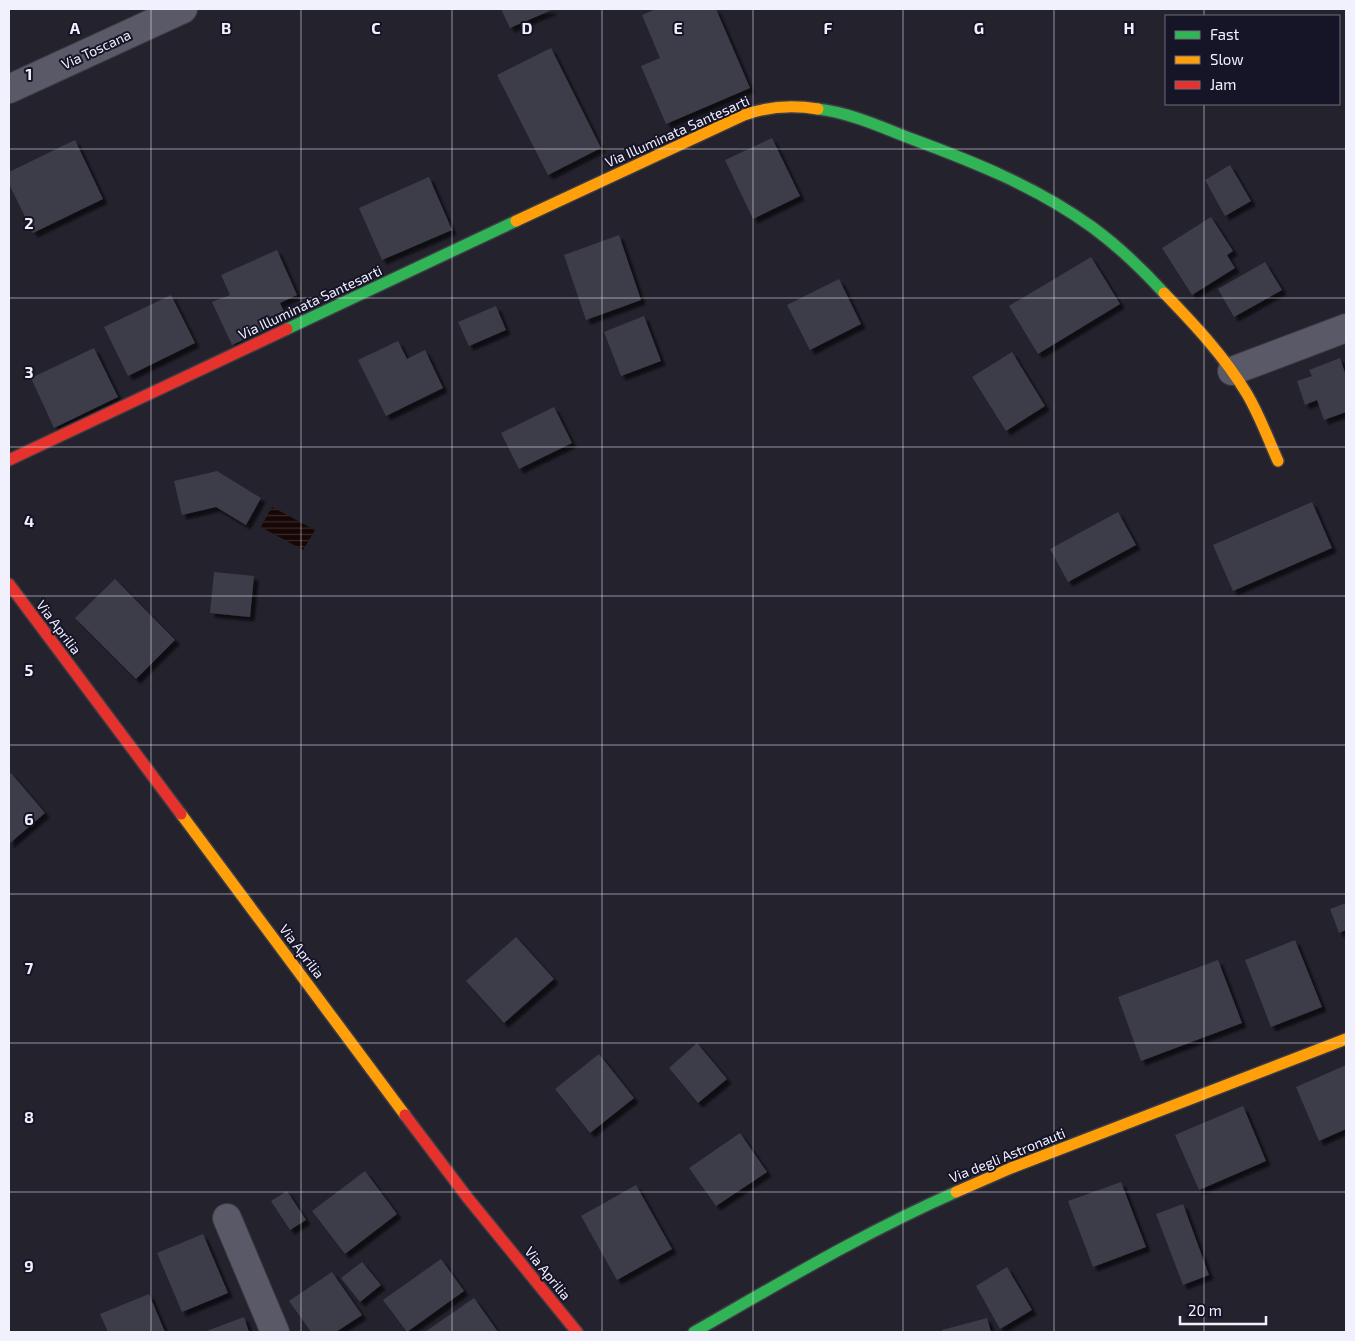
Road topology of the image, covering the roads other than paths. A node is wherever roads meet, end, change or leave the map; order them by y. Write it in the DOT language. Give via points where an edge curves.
graph roads {
  1 [pos="183,9"];
  2 [pos="9,89"];
  3 [pos="1346,328"];
  4 [pos="1232,371"];
  5 [pos="9,460"];
  6 [pos="1278,461"];
  7 [pos="9,584"];
  8 [pos="1346,1039"];
  9 [pos="227,1218"];
  10 [pos="275,1332"];
  11 [pos="576,1332"];
  12 [pos="694,1332"];
  1 -- 2 [label="street, Via Toscana"];
  3 -- 4 [label="street"];
  4 -- 5 [label="street, Via Illuminata Santesarti" via="1143,271 1090,226 1053,201 992,170 851,116 817,108 781,106 730,121"];
  4 -- 6 [label="street, Via Illuminata Santesarti" via="1254,407"];
  7 -- 11 [label="street, Via Aprilia" via="467,1196"];
  8 -- 12 [label="street, Via degli Astronauti" via="1011,1168 913,1210"];
  9 -- 10 [label="street"];
}
